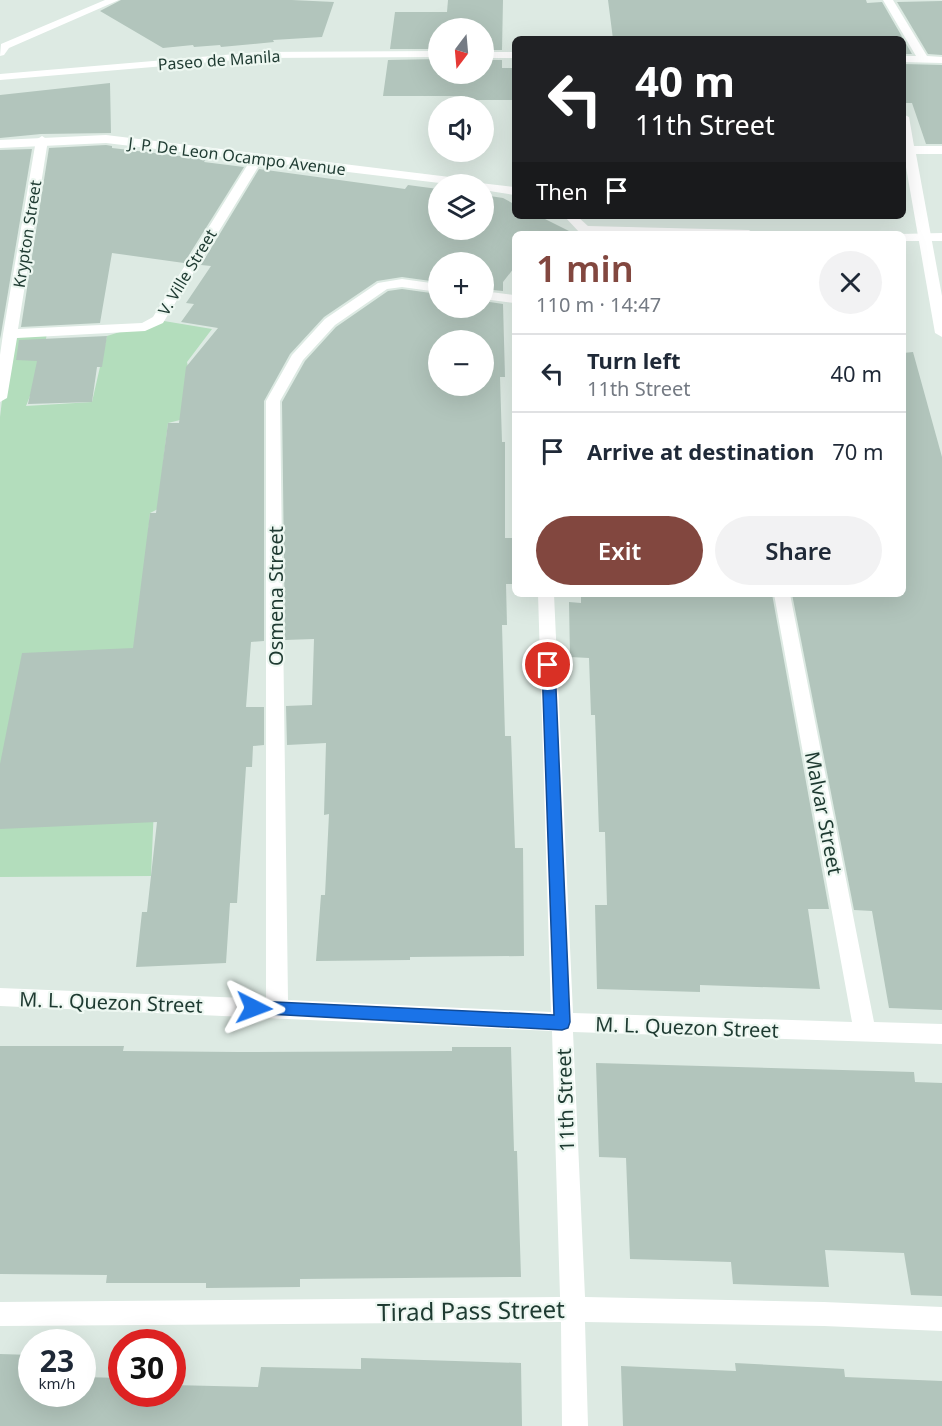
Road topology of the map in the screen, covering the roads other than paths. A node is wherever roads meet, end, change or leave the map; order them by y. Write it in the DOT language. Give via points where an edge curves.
graph roads {
  1 [pos="114,0"];
  2 [pos="888,0"];
  3 [pos="0,53"];
  4 [pos="428,54"];
  5 [pos="494,55"];
  6 [pos="512,55"];
  7 [pos="906,59"];
  8 [pos="924,60"];
  9 [pos="942,60"];
  10 [pos="0,77"];
  11 [pos="906,131"];
  12 [pos="42,140"];
  13 [pos="0,144"];
  14 [pos="910,150"];
  15 [pos="942,150"];
  16 [pos="257,159"];
  17 [pos="428,179"];
  18 [pos="494,188"];
  19 [pos="512,191"];
  20 [pos="906,237"];
  21 [pos="924,237"];
  22 [pos="942,237"];
  23 [pos="428,287"];
  24 [pos="494,296"];
  25 [pos="512,299"];
  26 [pos="942,333"];
  27 [pos="10,334"];
  28 [pos="0,398"];
  29 [pos="546,597"];
  30 [pos="783,597"];
  31 [pos="0,997"];
  32 [pos="277,1009"];
  33 [pos="562,1022"];
  34 [pos="865,1032"];
  35 [pos="942,1034"];
  36 [pos="573,1309"];
  37 [pos="0,1314"];
  38 [pos="942,1319"];
  39 [pos="575,1426"];
  1 -- 3 [label="street" via="5,46"];
  2 -- 8 [label="street"];
  4 -- 10 [label="street, Paseo de Manila" via="260,55"];
  5 -- 6 [label="street"];
  7 -- 8 [label="street"];
  8 -- 9 [label="street"];
  11 -- 14 [label="street"];
  12 -- 13 [label="street, J. P. De Leon Ocampo Avenue"];
  12 -- 16 [label="street, J. P. De Leon Ocampo Avenue" via="106,139"];
  12 -- 27 [label="street, Krypton Street"];
  14 -- 15 [label="street"];
  14 -- 21 [label="street"];
  16 -- 17 [label="street, J. P. De Leon Ocampo Avenue"];
  16 -- 27 [label="street, V. Ville Street" via="158,320 145,327"];
  18 -- 19 [label="street"];
  20 -- 21 [label="street"];
  21 -- 22 [label="street"];
  21 -- 26 [label="street"];
  23 -- 32 [label="street, Osmena Street" via="402,283 383,286 330,322 297,358 273,401"];
  24 -- 25 [label="street"];
  27 -- 28 [label="street, Krypton Street"];
  29 -- 33 [label="street, 11th Street"];
  30 -- 34 [label="street, Malvar Street"];
  31 -- 32 [label="street, M. L. Quezon Street"];
  32 -- 33 [label="street, M. L. Quezon Street"];
  33 -- 34 [label="street, M. L. Quezon Street"];
  33 -- 36 [label="street, 11th Street"];
  34 -- 35 [label="street, M. L. Quezon Street"];
  36 -- 37 [label="street, Tirad Pass Street"];
  36 -- 38 [label="street, Tirad Pass Street" via="804,1311"];
  36 -- 39 [label="street, 11th Street"];
}
